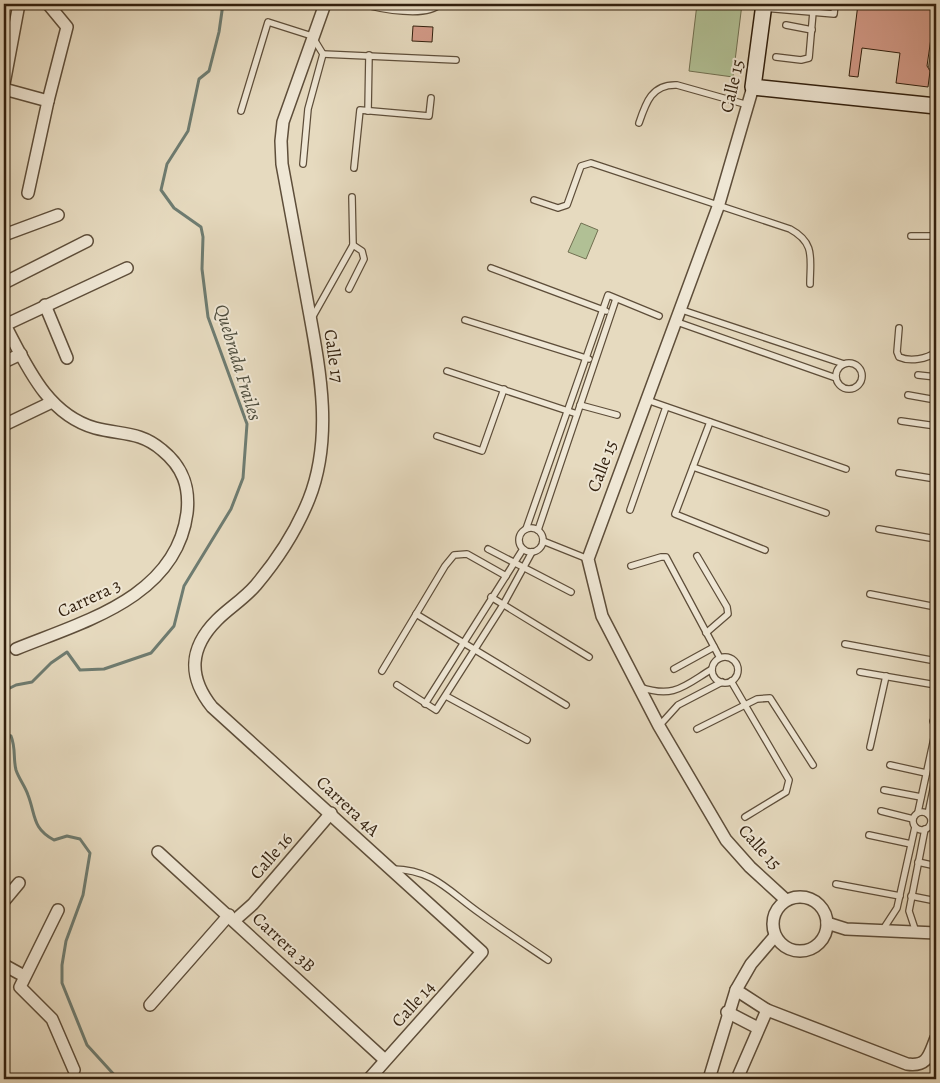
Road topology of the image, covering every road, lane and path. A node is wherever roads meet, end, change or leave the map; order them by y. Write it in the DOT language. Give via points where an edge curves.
graph roads {
  1 [pos="19,4"];
  2 [pos="48,4"];
  3 [pos="325,4"];
  4 [pos="363,4"];
  5 [pos="440,4"];
  6 [pos="835,4"];
  7 [pos="764,6"];
  8 [pos="400,7"];
  9 [pos="798,7"];
  10 [pos="813,12"];
  11 [pos="786,26"];
  12 [pos="812,30"];
  13 [pos="312,36"];
  14 [pos="936,39"];
  15 [pos="324,54"];
  16 [pos="369,56"];
  17 [pos="776,57"];
  18 [pos="456,60"];
  19 [pos="936,71"];
  20 [pos="4,84"];
  21 [pos="754,87"];
  22 [pos="4,89"];
  23 [pos="430,98"];
  24 [pos="48,101"];
  25 [pos="748,105"];
  26 [pos="936,106"];
  27 [pos="241,111"];
  28 [pos="368,111"];
  29 [pos="639,123"];
  30 [pos="303,164"];
  31 [pos="354,168"];
  32 [pos="28,193"];
  33 [pos="352,197"];
  34 [pos="534,200"];
  35 [pos="718,207"];
  36 [pos="58,215"];
  37 [pos="4,235"];
  38 [pos="911,236"];
  39 [pos="936,236"];
  40 [pos="87,241"];
  41 [pos="353,246"];
  42 [pos="127,268"];
  43 [pos="491,268"];
  44 [pos="4,283"];
  45 [pos="810,284"];
  46 [pos="349,289"];
  47 [pos="616,299"];
  48 [pos="45,305"];
  49 [pos="603,310"];
  50 [pos="682,310"];
  51 [pos="611,313"];
  52 [pos="659,316"];
  53 [pos="311,320"];
  54 [pos="465,320"];
  55 [pos="677,322"];
  56 [pos="4,324"];
  57 [pos="899,328"];
  58 [pos="936,352"];
  59 [pos="21,354"];
  60 [pos="67,358"];
  61 [pos="586,358"];
  62 [pos="594,361"];
  63 [pos="4,362"];
  64 [pos="844,364"];
  65 [pos="447,370"];
  66 [pos="918,375"];
  67 [pos="936,377"];
  68 [pos="836,378"];
  69 [pos="504,388"];
  70 [pos="908,395"];
  71 [pos="647,400"];
  72 [pos="936,400"];
  73 [pos="52,402"];
  74 [pos="580,405"];
  75 [pos="666,406"];
  76 [pos="567,411"];
  77 [pos="577,414"];
  78 [pos="617,415"];
  79 [pos="901,421"];
  80 [pos="710,422"];
  81 [pos="4,425"];
  82 [pos="936,426"];
  83 [pos="437,436"];
  84 [pos="693,467"];
  85 [pos="846,469"];
  86 [pos="899,473"];
  87 [pos="936,479"];
  88 [pos="630,510"];
  89 [pos="826,513"];
  90 [pos="526,529"];
  91 [pos="879,529"];
  92 [pos="538,530"];
  93 [pos="936,539"];
  94 [pos="543,541"];
  95 [pos="488,549"];
  96 [pos="523,549"];
  97 [pos="765,550"];
  98 [pos="532,552"];
  99 [pos="697,556"];
  100 [pos="588,559"];
  101 [pos="513,563"];
  102 [pos="631,566"];
  103 [pos="525,568"];
  104 [pos="506,576"];
  105 [pos="571,592"];
  106 [pos="870,594"];
  107 [pos="491,597"];
  108 [pos="503,605"];
  109 [pos="936,607"];
  110 [pos="416,614"];
  111 [pos="706,633"];
  112 [pos="464,642"];
  113 [pos="845,644"];
  114 [pos="714,647"];
  115 [pos="16,649"];
  116 [pos="474,649"];
  117 [pos="589,657"];
  118 [pos="720,658"];
  119 [pos="936,662"];
  120 [pos="712,669"];
  121 [pos="674,670"];
  122 [pos="382,671"];
  123 [pos="860,672"];
  124 [pos="886,676"];
  125 [pos="731,681"];
  126 [pos="196,682"];
  127 [pos="722,682"];
  128 [pos="397,685"];
  129 [pos="936,685"];
  130 [pos="638,686"];
  131 [pos="446,696"];
  132 [pos="425,704"];
  133 [pos="566,705"];
  134 [pos="745,705"];
  135 [pos="936,715"];
  136 [pos="659,726"];
  137 [pos="697,729"];
  138 [pos="936,729"];
  139 [pos="527,740"];
  140 [pos="870,747"];
  141 [pos="813,765"];
  142 [pos="890,765"];
  143 [pos="926,773"];
  144 [pos="936,776"];
  145 [pos="884,790"];
  146 [pos="921,797"];
  147 [pos="881,812"];
  148 [pos="918,812"];
  149 [pos="331,814"];
  150 [pos="928,814"];
  151 [pos="746,817"];
  152 [pos="913,819"];
  153 [pos="915,827"];
  154 [pos="925,829"];
  155 [pos="869,834"];
  156 [pos="911,844"];
  157 [pos="158,852"];
  158 [pos="918,862"];
  159 [pos="936,866"];
  160 [pos="391,869"];
  161 [pos="19,883"];
  162 [pos="836,884"];
  163 [pos="900,896"];
  164 [pos="911,896"];
  165 [pos="786,900"];
  166 [pos="4,901"];
  167 [pos="936,901"];
  168 [pos="58,910"];
  169 [pos="232,918"];
  170 [pos="827,923"];
  171 [pos="882,932"];
  172 [pos="916,933"];
  173 [pos="936,933"];
  174 [pos="775,936"];
  175 [pos="482,952"];
  176 [pos="548,960"];
  177 [pos="4,965"];
  178 [pos="24,976"];
  179 [pos="736,990"];
  180 [pos="150,1005"];
  181 [pos="767,1010"];
  182 [pos="727,1012"];
  183 [pos="758,1028"];
  184 [pos="936,1038"];
  185 [pos="386,1060"];
  186 [pos="74,1070"];
  187 [pos="369,1079"];
  188 [pos="709,1079"];
  189 [pos="737,1079"];
  1 -- 20 [label="street"];
  2 -- 24 [label="street" via="67,27"];
  3 -- 13 [label="street, Calle 17"];
  4 -- 8 [label="lane"];
  5 -- 8 [label="lane" via="430,10"];
  6 -- 10 [label="lane" via="834,14"];
  7 -- 9 [label="lane"];
  7 -- 21 [label="main road, Calle 15"];
  9 -- 10 [label="lane"];
  10 -- 12 [label="lane"];
  11 -- 12 [label="lane"];
  12 -- 17 [label="lane" via="809,58"];
  13 -- 15 [label="lane"];
  13 -- 27 [label="lane" via="268,22"];
  13 -- 53 [label="street, Calle 17" via="283,122 281,141 282,164"];
  14 -- 19 [label="lane" via="932,67"];
  15 -- 16 [label="lane"];
  15 -- 30 [label="lane" via="308,110"];
  16 -- 18 [label="lane"];
  16 -- 28 [label="lane"];
  21 -- 25 [label="street, Calle 15"];
  21 -- 26 [label="main road"];
  22 -- 24 [label="street"];
  23 -- 28 [label="lane" via="429,116"];
  24 -- 32 [label="street"];
  25 -- 29 [label="lane" via="667,85 659,87 647,99"];
  25 -- 35 [label="street, Calle 15"];
  28 -- 31 [label="lane" via="360,110"];
  33 -- 41 [label="lane"];
  34 -- 35 [label="lane" via="558,208 567,205 581,166 591,163"];
  35 -- 45 [label="lane" via="790,229 802,236 810,248"];
  35 -- 50 [label="street, Calle 15"];
  36 -- 37 [label="street"];
  38 -- 39 [label="lane"];
  40 -- 44 [label="street"];
  41 -- 46 [label="lane" via="362,250 364,259"];
  41 -- 53 [label="lane"];
  42 -- 48 [label="street"];
  43 -- 49 [label="lane"];
  47 -- 49 [label="lane" via="608,295"];
  47 -- 51 [label="lane"];
  47 -- 52 [label="lane"];
  48 -- 56 [label="street"];
  48 -- 60 [label="street"];
  49 -- 51 [label="lane"];
  49 -- 61 [label="lane"];
  50 -- 55 [label="street, Calle 15"];
  50 -- 64 [label="lane"];
  51 -- 62 [label="lane"];
  53 -- 126 [label="street, Calle 17" via="324,414 318,468 310,496 290,536 258,583 217,619 199,644"];
  54 -- 61 [label="lane"];
  55 -- 68 [label="lane"];
  55 -- 71 [label="street, Calle 15"];
  56 -- 59 [label="street, Carrera 3"];
  57 -- 58 [label="lane" via="899,357 919,359"];
  59 -- 63 [label="street"];
  59 -- 73 [label="street, Carrera 3"];
  61 -- 62 [label="lane"];
  61 -- 76 [label="lane"];
  62 -- 74 [label="lane"];
  64 -- 68 [label="lane" via="839,367"];
  64 -- 68 [label="lane" via="856,365 862,376 860,382 856,387 844,388"];
  65 -- 69 [label="lane"];
  66 -- 67 [label="lane"];
  69 -- 76 [label="lane"];
  69 -- 83 [label="lane" via="482,451"];
  70 -- 72 [label="lane"];
  71 -- 75 [label="lane"];
  71 -- 100 [label="street, Calle 15"];
  73 -- 81 [label="street"];
  73 -- 115 [label="street, Carrera 3" via="82,423 97,429 135,435 168,454 184,477 188,497 186,518 181,538 171,557 140,592 113,609"];
  74 -- 77 [label="lane"];
  74 -- 78 [label="lane"];
  75 -- 80 [label="lane"];
  75 -- 88 [label="lane"];
  76 -- 77 [label="lane"];
  76 -- 90 [label="lane"];
  77 -- 92 [label="lane"];
  79 -- 82 [label="lane"];
  80 -- 84 [label="lane"];
  80 -- 85 [label="lane"];
  84 -- 89 [label="lane"];
  84 -- 97 [label="lane" via="675,514"];
  86 -- 87 [label="lane"];
  90 -- 92 [label="lane"];
  90 -- 96 [label="lane" via="519,538"];
  91 -- 93 [label="lane"];
  92 -- 94 [label="lane"];
  94 -- 98 [label="lane" via="539,549"];
  94 -- 100 [label="lane"];
  95 -- 101 [label="lane"];
  96 -- 98 [label="lane"];
  96 -- 101 [label="lane"];
  98 -- 103 [label="lane"];
  99 -- 111 [label="lane" via="728,614"];
  100 -- 130 [label="street, Calle 15" via="602,616"];
  101 -- 103 [label="lane"];
  101 -- 104 [label="lane"];
  102 -- 111 [label="lane" via="666,558"];
  103 -- 105 [label="lane"];
  103 -- 108 [label="lane"];
  104 -- 107 [label="lane"];
  104 -- 110 [label="lane" via="466,554 454,555"];
  106 -- 109 [label="lane"];
  107 -- 108 [label="lane"];
  107 -- 112 [label="lane"];
  108 -- 116 [label="lane"];
  108 -- 117 [label="lane"];
  110 -- 112 [label="lane"];
  110 -- 122 [label="lane"];
  111 -- 114 [label="lane"];
  112 -- 116 [label="lane"];
  112 -- 132 [label="lane"];
  113 -- 119 [label="lane"];
  114 -- 118 [label="lane"];
  114 -- 121 [label="lane"];
  116 -- 131 [label="lane"];
  116 -- 133 [label="lane"];
  118 -- 120 [label="lane"];
  118 -- 125 [label="lane" via="735,662 738,671"];
  120 -- 127 [label="lane"];
  120 -- 130 [label="lane" via="670,692 659,693"];
  123 -- 124 [label="lane"];
  124 -- 129 [label="lane"];
  124 -- 140 [label="lane"];
  125 -- 127 [label="lane"];
  125 -- 134 [label="lane"];
  126 -- 149 [label="street, Carrera 4A" via="212,707"];
  127 -- 136 [label="lane" via="678,705"];
  128 -- 132 [label="lane"];
  130 -- 136 [label="street, Calle 15"];
  131 -- 132 [label="lane" via="436,710"];
  131 -- 139 [label="lane"];
  134 -- 137 [label="lane"];
  134 -- 141 [label="lane" via="763,697 770,698"];
  134 -- 151 [label="lane" via="789,780 786,792"];
  135 -- 138 [label="lane" via="933,722"];
  136 -- 165 [label="street, Calle 15" via="726,840"];
  138 -- 143 [label="lane"];
  142 -- 143 [label="lane"];
  143 -- 146 [label="lane"];
  144 -- 150 [label="lane"];
  145 -- 146 [label="lane"];
  146 -- 148 [label="lane"];
  147 -- 152 [label="lane"];
  148 -- 150 [label="lane"];
  148 -- 152 [label="lane"];
  149 -- 160 [label="street, Carrera 4A"];
  149 -- 169 [label="street, Calle 16" via="253,904"];
  150 -- 154 [label="lane" via="930,823"];
  152 -- 153 [label="lane"];
  153 -- 154 [label="lane"];
  153 -- 156 [label="lane"];
  154 -- 158 [label="lane"];
  155 -- 156 [label="lane"];
  156 -- 163 [label="lane"];
  157 -- 169 [label="street, Carrera 3B"];
  158 -- 159 [label="lane"];
  158 -- 164 [label="lane"];
  160 -- 175 [label="street, Carrera 4A"];
  160 -- 176 [label="lane" via="412,870 436,880"];
  161 -- 166 [label="street"];
  162 -- 163 [label="lane"];
  163 -- 171 [label="lane" via="897,908"];
  164 -- 167 [label="lane"];
  164 -- 172 [label="lane" via="909,911"];
  165 -- 170 [label="street" via="802,897 816,903 822,908"];
  165 -- 174 [label="street" via="775,912"];
  168 -- 178 [label="street"];
  169 -- 180 [label="street, Calle 16"];
  169 -- 185 [label="street, Carrera 3B"];
  170 -- 171 [label="street" via="846,929"];
  170 -- 174 [label="street" via="822,939 810,950 802,952 786,948"];
  171 -- 172 [label="street"];
  172 -- 173 [label="street"];
  174 -- 179 [label="street" via="751,964"];
  175 -- 185 [label="street, Calle 14"];
  177 -- 178 [label="street"];
  178 -- 186 [label="street" via="20,987 52,1019"];
  179 -- 181 [label="street"];
  179 -- 182 [label="street"];
  181 -- 183 [label="street"];
  181 -- 184 [label="street" via="918,1066 929,1055"];
  182 -- 183 [label="street"];
  182 -- 188 [label="street"];
  183 -- 189 [label="street"];
  185 -- 187 [label="street, Calle 14"];
}
